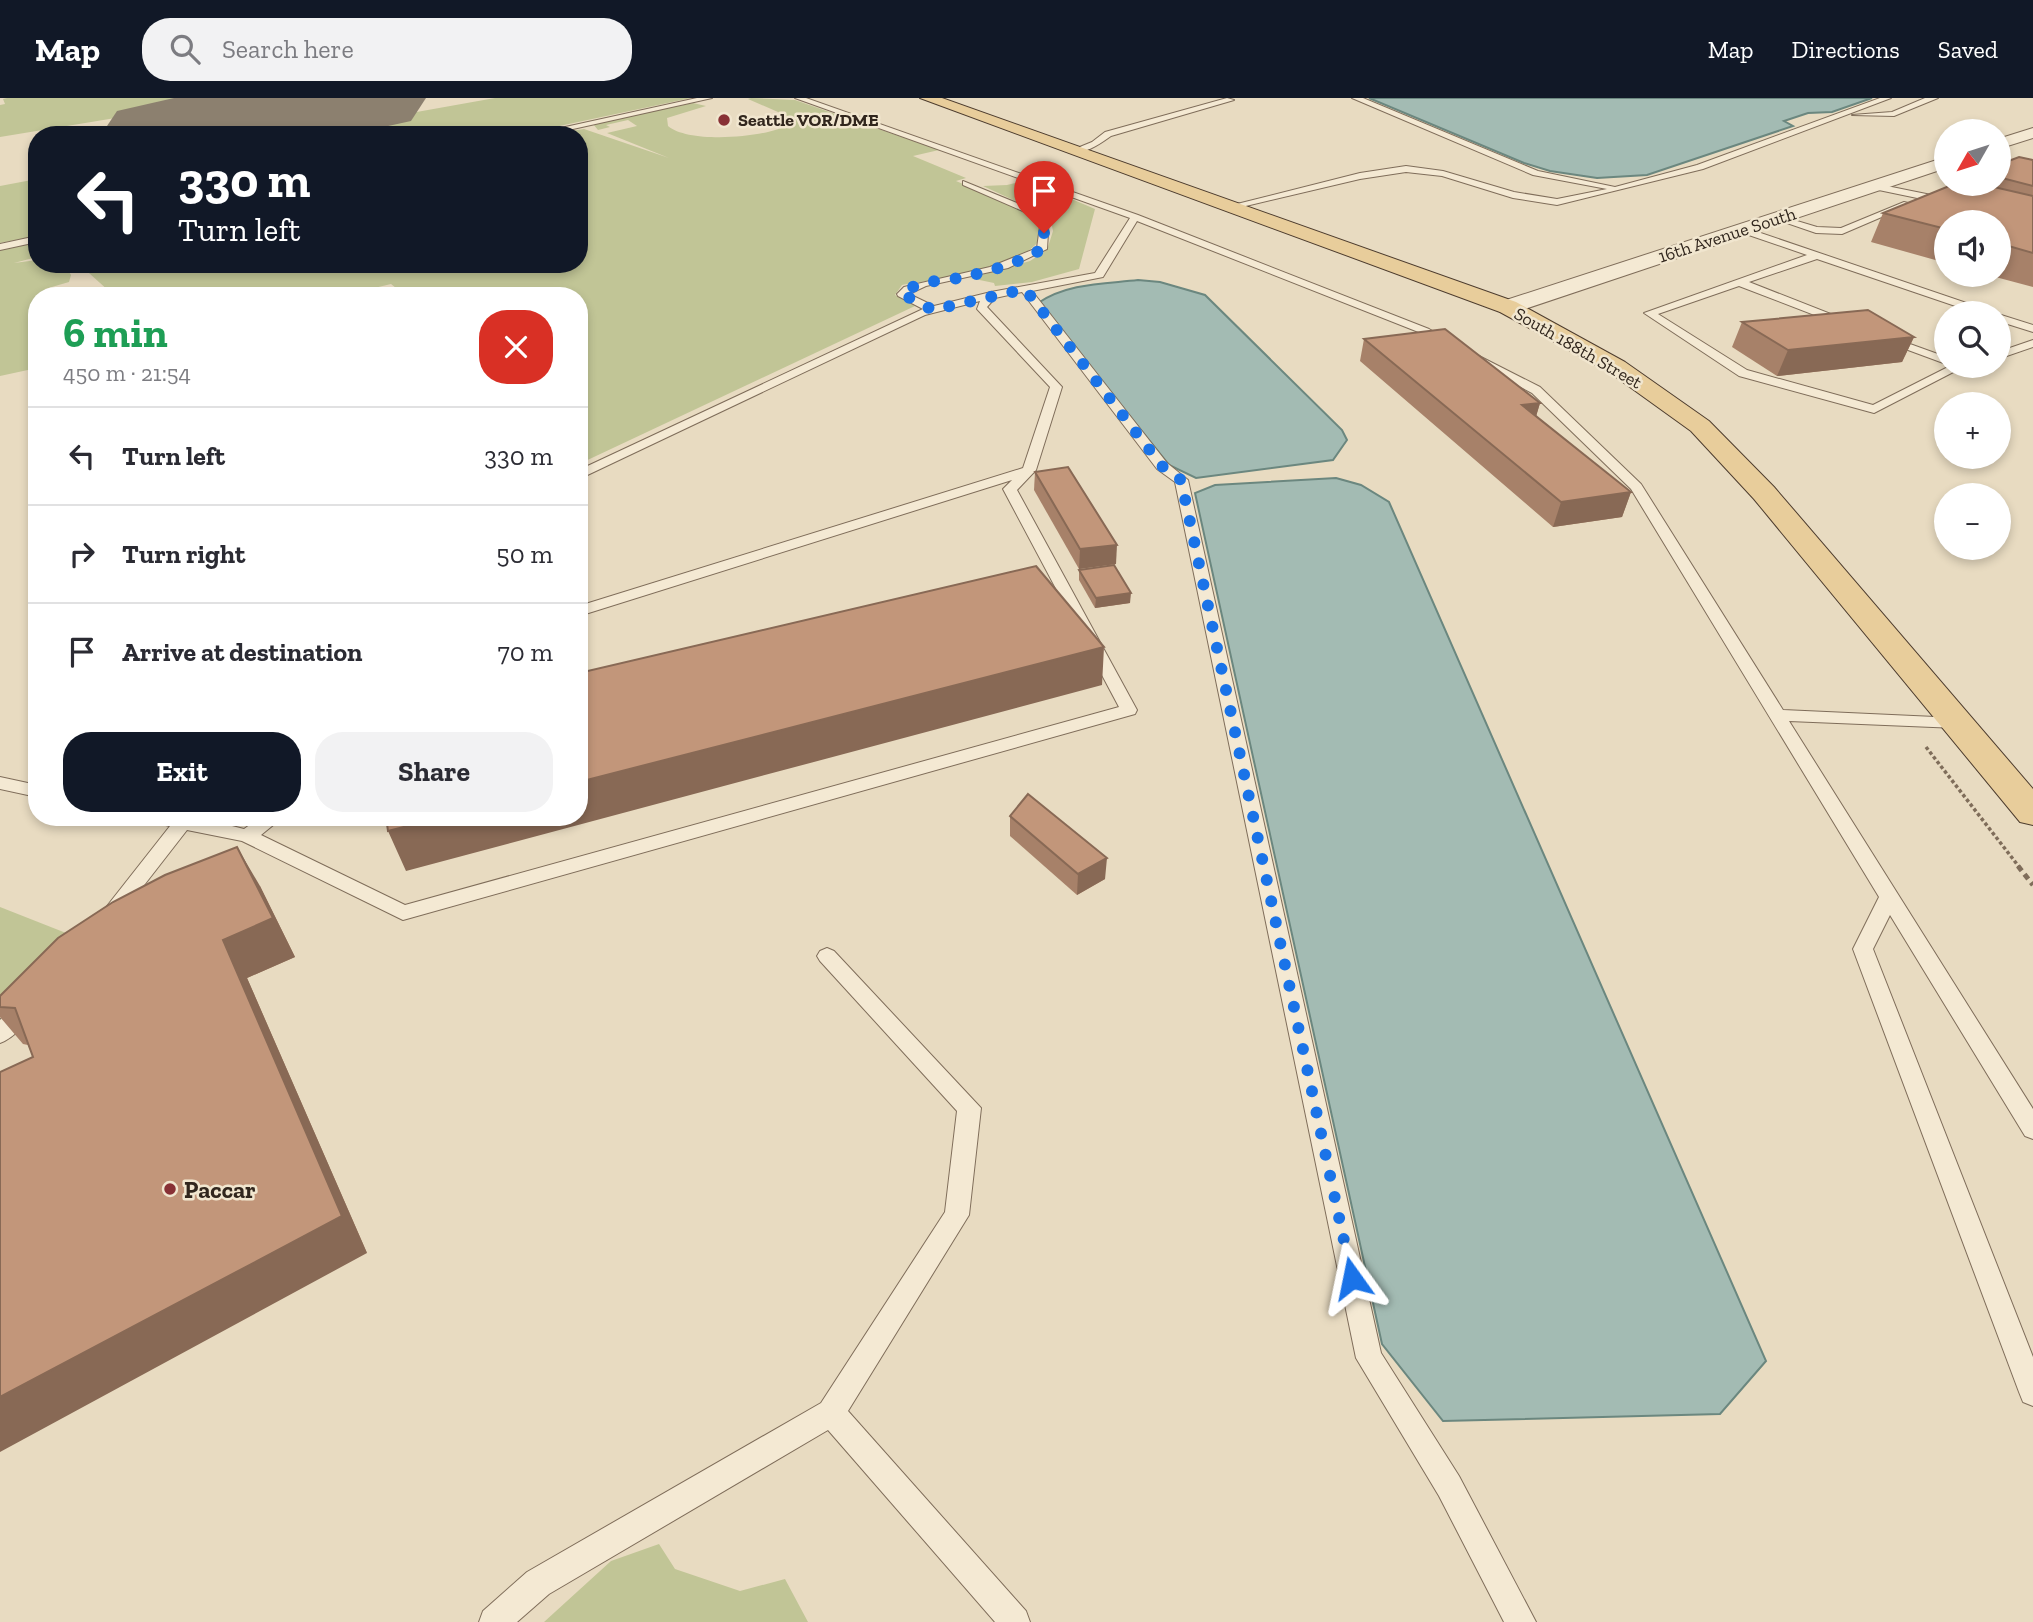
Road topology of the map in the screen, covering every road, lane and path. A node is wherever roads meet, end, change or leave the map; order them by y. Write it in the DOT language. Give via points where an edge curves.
graph roads {
  1 [pos="708,98"];
  2 [pos="799,98"];
  3 [pos="1356,98"];
  4 [pos="1887,98"];
  5 [pos="1934,98"];
  6 [pos="935,99"];
  7 [pos="1230,100"];
  8 [pos="1837,116"];
  9 [pos="576,126"];
  10 [pos="2032,133"];
  11 [pos="2011,140"];
  12 [pos="1074,151"];
  13 [pos="1934,166"];
  14 [pos="967,183"];
  15 [pos="1872,186"];
  16 [pos="1620,189"];
  17 [pos="1927,196"];
  18 [pos="1967,206"];
  19 [pos="1232,208"];
  20 [pos="1135,217"];
  21 [pos="1777,218"];
  22 [pos="1743,230"];
  23 [pos="28,241"];
  24 [pos="0,247"];
  25 [pos="1818,255"];
  26 [pos="1741,283"];
  27 [pos="1025,289"];
  28 [pos="991,295"];
  29 [pos="1951,301"];
  30 [pos="1508,307"];
  31 [pos="933,310"];
  32 [pos="2011,321"];
  33 [pos="1856,327"];
  34 [pos="2033,329"];
  35 [pos="1869,332"];
  36 [pos="2033,343"];
  37 [pos="2011,351"];
  38 [pos="1934,356"];
  39 [pos="1935,378"];
  40 [pos="1029,470"];
  41 [pos="588,471"];
  42 [pos="588,608"];
  43 [pos="1777,715"];
  44 [pos="1956,723"];
  45 [pos="0,783"];
  46 [pos="28,789"];
  47 [pos="2033,813"];
  48 [pos="180,826"];
  49 [pos="208,826"];
  50 [pos="261,826"];
  51 [pos="247,836"];
  52 [pos="1889,897"];
  53 [pos="99,929"];
  54 [pos="827,956"];
  55 [pos="36,996"];
  56 [pos="0,1034"];
  57 [pos="2033,1129"];
  58 [pos="2033,1392"];
  59 [pos="831,1413"];
  60 [pos="494,1622"];
  61 [pos="1015,1622"];
  62 [pos="1521,1622"];
  1 -- 9 [label="lane"];
  2 -- 20 [label="lane"];
  3 -- 16 [label="lane" via="1536,173"];
  4 -- 8 [label="lane"];
  5 -- 8 [label="lane" via="1894,114"];
  6 -- 12 [label="main road, South 188th Street"];
  7 -- 12 [label="lane" via="1108,134"];
  8 -- 16 [label="lane" via="1700,167"];
  10 -- 11 [label="street"];
  12 -- 19 [label="main road, South 188th Street"];
  13 -- 15 [label="street, 16th Avenue South"];
  14 -- 31 [label="lane" via="1045,218 1042,249 1027,259 909,287 902,294"];
  15 -- 17 [label="lane"];
  15 -- 21 [label="street, 16th Avenue South"];
  16 -- 19 [label="lane" via="1557,202 1406,169"];
  17 -- 18 [label="lane"];
  17 -- 21 [label="lane" via="1842,231 1816,230"];
  19 -- 30 [label="main road, South 188th Street"];
  20 -- 27 [label="lane" via="1099,275"];
  20 -- 43 [label="lane" via="1425,331 1536,390 1636,487"];
  21 -- 22 [label="street, 16th Avenue South"];
  22 -- 25 [label="lane"];
  22 -- 30 [label="street, 16th Avenue South"];
  23 -- 24 [label="lane"];
  25 -- 26 [label="lane"];
  25 -- 29 [label="lane"];
  26 -- 33 [label="lane"];
  26 -- 39 [label="lane" via="1649,313 1744,373 1874,409"];
  27 -- 28 [label="lane"];
  27 -- 62 [label="lane" via="1162,466 1181,480 1369,1358 1449,1486"];
  28 -- 31 [label="lane"];
  28 -- 40 [label="lane" via="981,307 1056,387"];
  30 -- 44 [label="main road, South 188th Street" via="1617,367 1700,426 1764,493"];
  31 -- 41 [label="lane"];
  32 -- 34 [label="lane"];
  35 -- 38 [label="lane"];
  36 -- 37 [label="lane"];
  40 -- 42 [label="lane"];
  40 -- 51 [label="lane" via="1010,489 1129,710 403,913"];
  43 -- 44 [label="lane"];
  43 -- 52 [label="lane"];
  44 -- 47 [label="main road, South 188th Street"];
  45 -- 46 [label="lane"];
  48 -- 53 [label="lane"];
  49 -- 51 [label="lane"];
  50 -- 51 [label="lane"];
  52 -- 57 [label="lane"];
  52 -- 58 [label="lane" via="1863,949"];
  54 -- 59 [label="lane" via="969,1108 957,1215"];
  55 -- 56 [label="lane"];
  59 -- 60 [label="lane" via="538,1583"];
  59 -- 61 [label="lane"];
}
